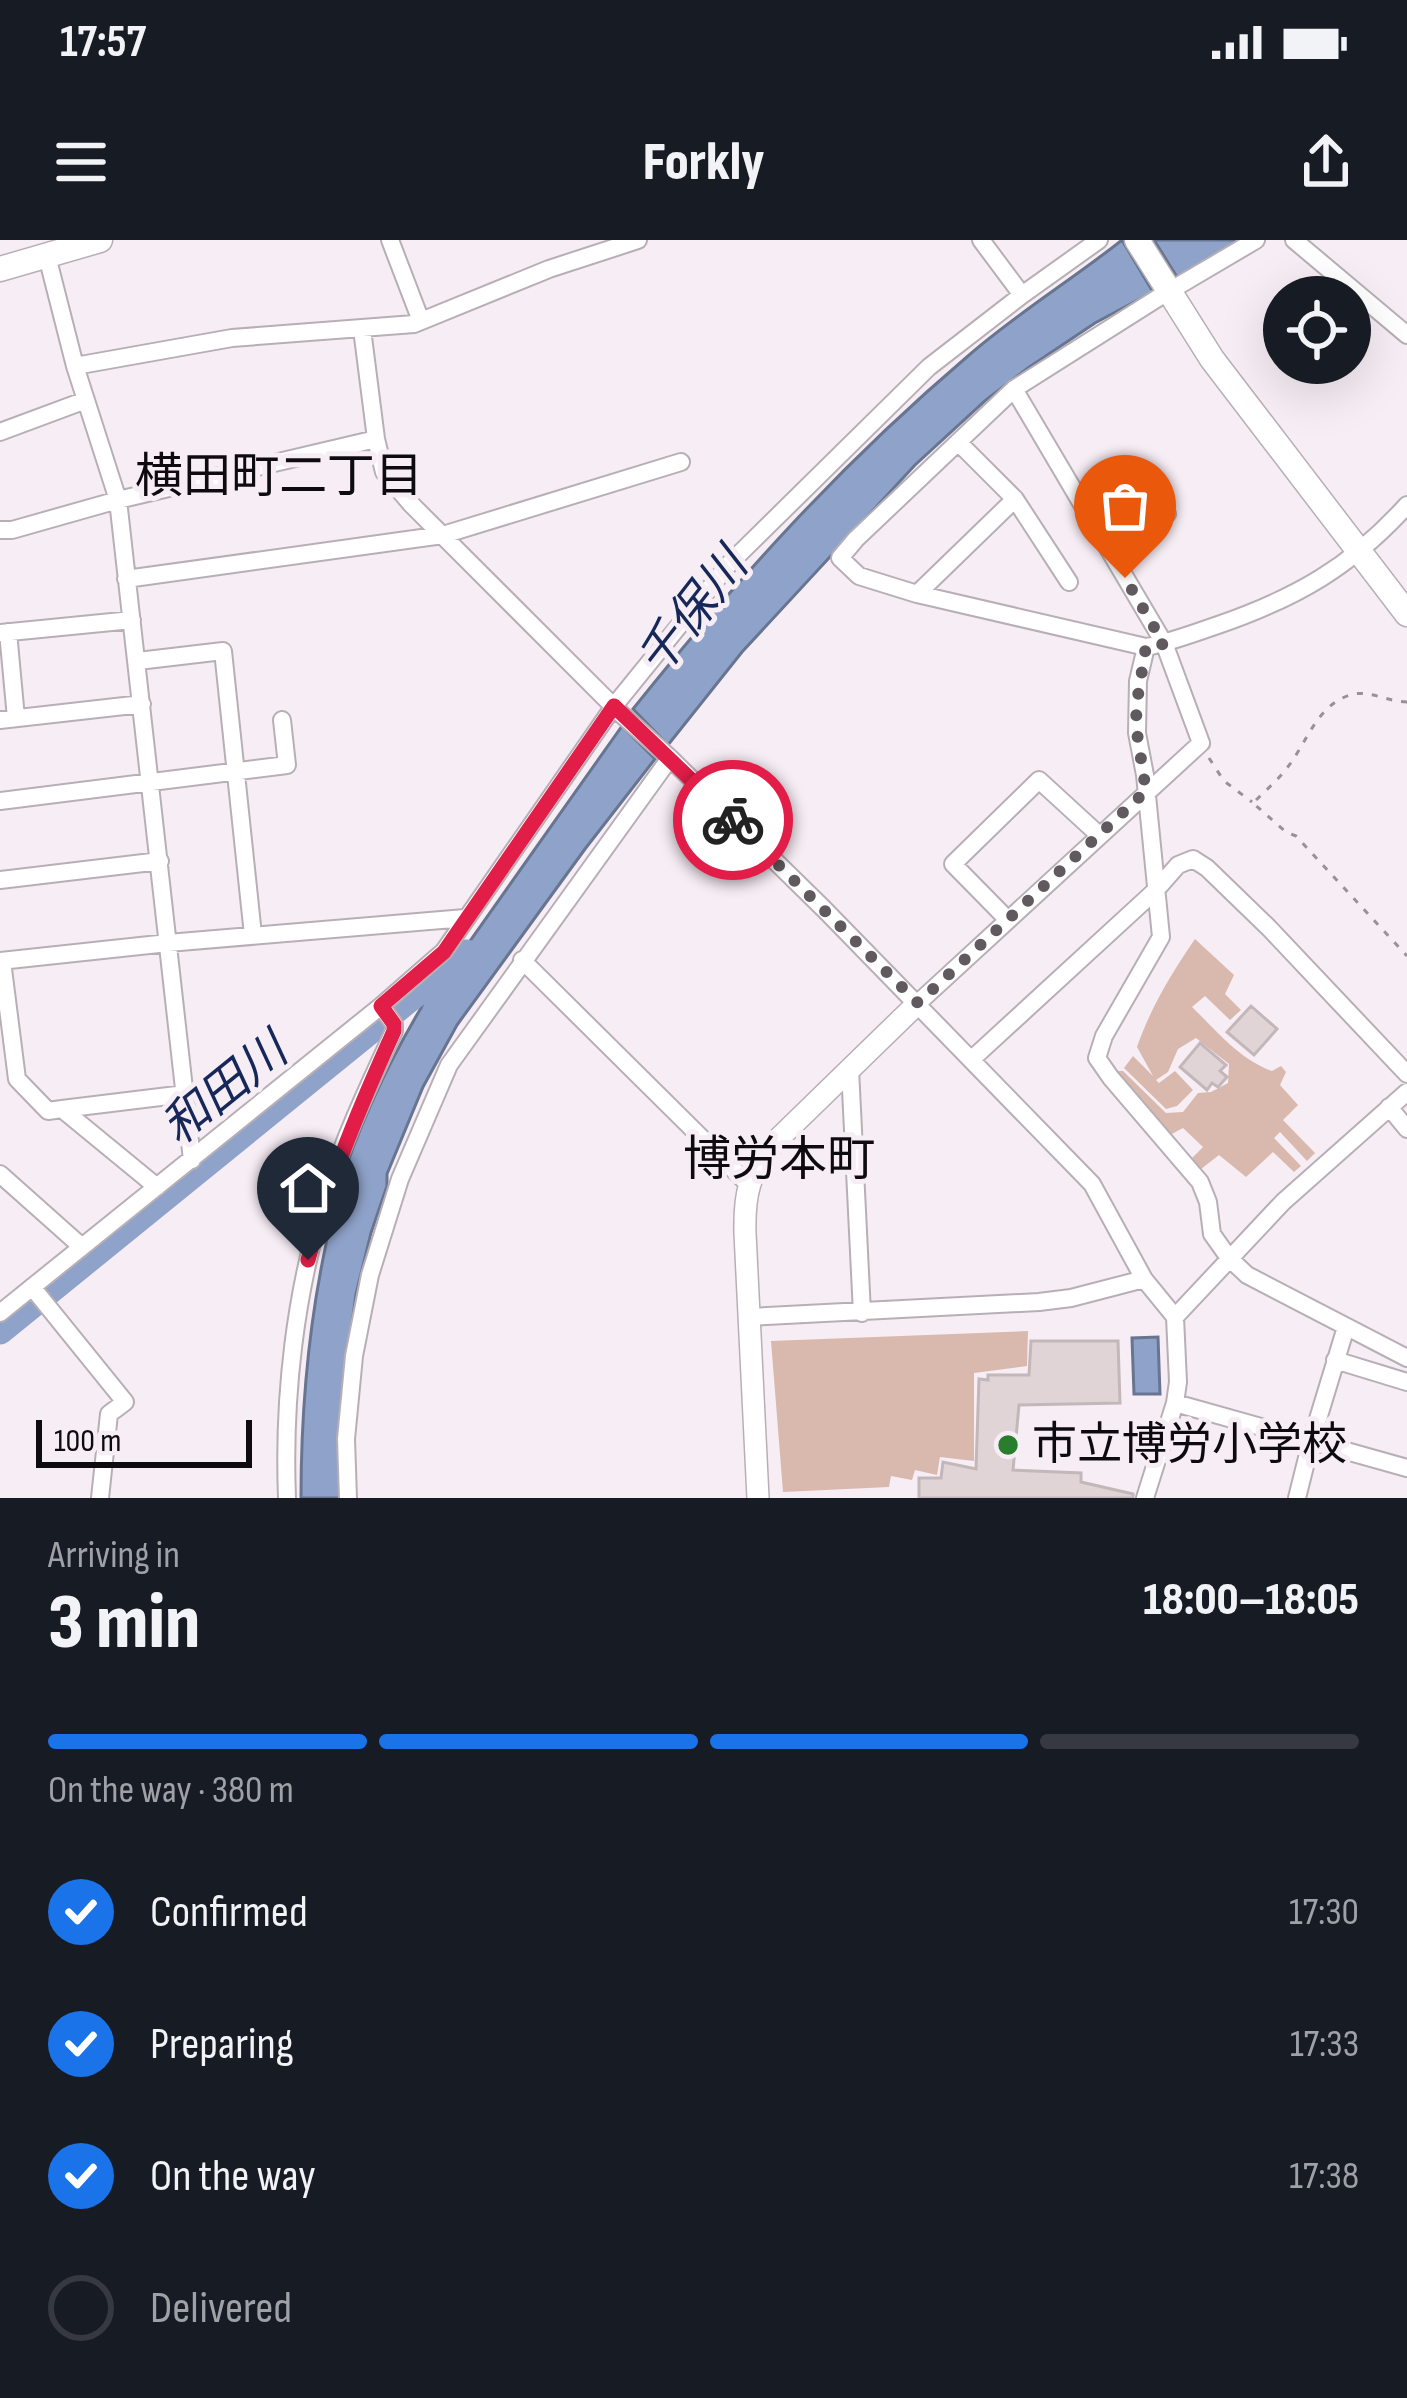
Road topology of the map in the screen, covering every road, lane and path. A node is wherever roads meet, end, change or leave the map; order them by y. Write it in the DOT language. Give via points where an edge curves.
graph roads {
  1 [pos="100,240"];
  2 [pos="389,240"];
  3 [pos="638,240"];
  4 [pos="980,240"];
  5 [pos="1099,240"];
  6 [pos="1137,240"];
  7 [pos="1256,240"];
  8 [pos="1294,240"];
  9 [pos="71,244"];
  10 [pos="47,256"];
  11 [pos="0,269"];
  12 [pos="1168,288"];
  13 [pos="1022,295"];
  14 [pos="422,321"];
  15 [pos="362,329"];
  16 [pos="1407,335"];
  17 [pos="75,366"];
  18 [pos="1014,389"];
  19 [pos="86,400"];
  20 [pos="0,432"];
  21 [pos="376,439"];
  22 [pos="958,442"];
  23 [pos="681,462"];
  24 [pos="1015,499"];
  25 [pos="118,500"];
  26 [pos="1407,505"];
  27 [pos="1167,514"];
  28 [pos="0,530"];
  29 [pos="443,535"];
  30 [pos="1106,545"];
  31 [pos="1359,553"];
  32 [pos="126,579"];
  33 [pos="1069,582"];
  34 [pos="917,594"];
  35 [pos="1407,614"];
  36 [pos="132,620"];
  37 [pos="4,633"];
  38 [pos="1155,645"];
  39 [pos="138,661"];
  40 [pos="1407,702"];
  41 [pos="142,704"];
  42 [pos="617,710"];
  43 [pos="8,719"];
  44 [pos="282,720"];
  45 [pos="1202,743"];
  46 [pos="668,756"];
  47 [pos="236,772"];
  48 [pos="151,784"];
  49 [pos="1146,791"];
  50 [pos="0,801"];
  51 [pos="1253,803"];
  52 [pos="1100,835"];
  53 [pos="160,861"];
  54 [pos="0,880"];
  55 [pos="1156,890"];
  56 [pos="465,918"];
  57 [pos="1008,920"];
  58 [pos="254,935"];
  59 [pos="168,943"];
  60 [pos="1407,956"];
  61 [pos="522,960"];
  62 [pos="1,961"];
  63 [pos="918,1003"];
  64 [pos="387,1014"];
  65 [pos="4,1016"];
  66 [pos="972,1059"];
  67 [pos="850,1070"];
  68 [pos="1407,1074"];
  69 [pos="1407,1092"];
  70 [pos="185,1094"];
  71 [pos="1389,1107"];
  72 [pos="62,1109"];
  73 [pos="1407,1129"];
  74 [pos="192,1160"];
  75 [pos="0,1174"];
  76 [pos="748,1184"];
  77 [pos="157,1187"];
  78 [pos="82,1247"];
  79 [pos="1229,1258"];
  80 [pos="1144,1279"];
  81 [pos="35,1290"];
  82 [pos="4,1303"];
  83 [pos="862,1313"];
  84 [pos="748,1317"];
  85 [pos="1175,1317"];
  86 [pos="1346,1327"];
  87 [pos="1407,1358"];
  88 [pos="1334,1360"];
  89 [pos="1407,1382"];
  90 [pos="1175,1403"];
  91 [pos="1311,1442"];
  92 [pos="1407,1468"];
  93 [pos="100,1498"];
  94 [pos="286,1498"];
  95 [pos="348,1498"];
  96 [pos="758,1498"];
  97 [pos="1145,1498"];
  98 [pos="1297,1498"];
  1 -- 9 [label="main road"];
  2 -- 14 [label="street"];
  3 -- 14 [label="street"];
  4 -- 13 [label="street"];
  5 -- 13 [label="street"];
  6 -- 12 [label="main road"];
  7 -- 12 [label="street"];
  8 -- 16 [label="street"];
  9 -- 10 [label="main road"];
  10 -- 11 [label="main road"];
  10 -- 17 [label="street"];
  12 -- 18 [label="street"];
  12 -- 31 [label="main road" via="1211,359"];
  13 -- 42 [label="street" via="929,368 730,563"];
  14 -- 15 [label="street"];
  15 -- 17 [label="street" via="232,338"];
  15 -- 21 [label="street"];
  17 -- 19 [label="street"];
  18 -- 22 [label="street"];
  18 -- 30 [label="street"];
  19 -- 20 [label="street"];
  19 -- 25 [label="street"];
  21 -- 25 [label="street"];
  21 -- 29 [label="street" via="384,472"];
  22 -- 24 [label="street"];
  22 -- 34 [label="street" via="840,558 859,576"];
  23 -- 29 [label="street"];
  24 -- 33 [label="street"];
  24 -- 34 [label="street"];
  25 -- 28 [label="street"];
  25 -- 32 [label="street"];
  26 -- 31 [label="street"];
  27 -- 30 [label="street"];
  29 -- 32 [label="street"];
  29 -- 42 [label="street"];
  30 -- 38 [label="street"];
  31 -- 35 [label="main road"];
  31 -- 38 [label="street" via="1300,592"];
  32 -- 36 [label="street"];
  34 -- 38 [label="street"];
  36 -- 37 [label="street"];
  36 -- 39 [label="street"];
  37 -- 43 [label="street"];
  38 -- 45 [label="street"];
  38 -- 49 [label="street" via="1136,708"];
  39 -- 41 [label="street"];
  39 -- 47 [label="street" via="223,651"];
  40 -- 51 [label="path" via="1365,694 1340,700"];
  41 -- 43 [label="street"];
  41 -- 48 [label="street"];
  42 -- 46 [label="street"];
  42 -- 56 [label="street"];
  44 -- 47 [label="street" via="287,765"];
  45 -- 49 [label="street"];
  45 -- 51 [label="path" via="1224,781"];
  46 -- 61 [label="street"];
  46 -- 63 [label="street"];
  47 -- 48 [label="street"];
  47 -- 58 [label="street"];
  48 -- 50 [label="street"];
  48 -- 53 [label="street"];
  49 -- 52 [label="street"];
  49 -- 55 [label="street"];
  51 -- 60 [label="path" via="1295,836"];
  52 -- 57 [label="street"];
  52 -- 57 [label="street" via="1039,780 952,864"];
  53 -- 54 [label="street"];
  53 -- 59 [label="street"];
  55 -- 66 [label="street"];
  55 -- 68 [label="street" via="1178,865 1193,860 1208,868"];
  55 -- 79 [label="street" via="1161,937 1097,1058 1200,1182 1212,1234"];
  56 -- 58 [label="street"];
  56 -- 64 [label="street"];
  57 -- 63 [label="street"];
  58 -- 59 [label="street"];
  59 -- 62 [label="street"];
  59 -- 70 [label="street"];
  61 -- 76 [label="street"];
  61 -- 95 [label="street" via="449,1064 400,1179 354,1356"];
  62 -- 65 [label="street"];
  63 -- 66 [label="street"];
  63 -- 67 [label="street"];
  64 -- 74 [label="street"];
  64 -- 94 [label="street" via="394,1031 356,1114 308,1260 294,1341"];
  65 -- 72 [label="street" via="16,1078 48,1111"];
  66 -- 80 [label="street" via="1092,1184"];
  67 -- 76 [label="street" via="775,1143"];
  67 -- 83 [label="street"];
  69 -- 71 [label="street"];
  70 -- 72 [label="street"];
  70 -- 74 [label="street"];
  71 -- 73 [label="street"];
  71 -- 79 [label="street"];
  72 -- 77 [label="street"];
  74 -- 77 [label="street"];
  75 -- 78 [label="street"];
  76 -- 84 [label="street"];
  77 -- 78 [label="street"];
  78 -- 81 [label="street"];
  79 -- 85 [label="street"];
  79 -- 86 [label="street" via="1247,1276"];
  80 -- 83 [label="street" via="1071,1298"];
  80 -- 85 [label="street"];
  81 -- 82 [label="street"];
  81 -- 93 [label="street" via="124,1402 110,1414"];
  83 -- 84 [label="street"];
  84 -- 96 [label="street"];
  85 -- 90 [label="street"];
  86 -- 87 [label="street"];
  86 -- 88 [label="street"];
  88 -- 89 [label="street"];
  88 -- 91 [label="street"];
  90 -- 91 [label="street"];
  90 -- 97 [label="street"];
  91 -- 92 [label="street"];
  91 -- 98 [label="street"];
}
